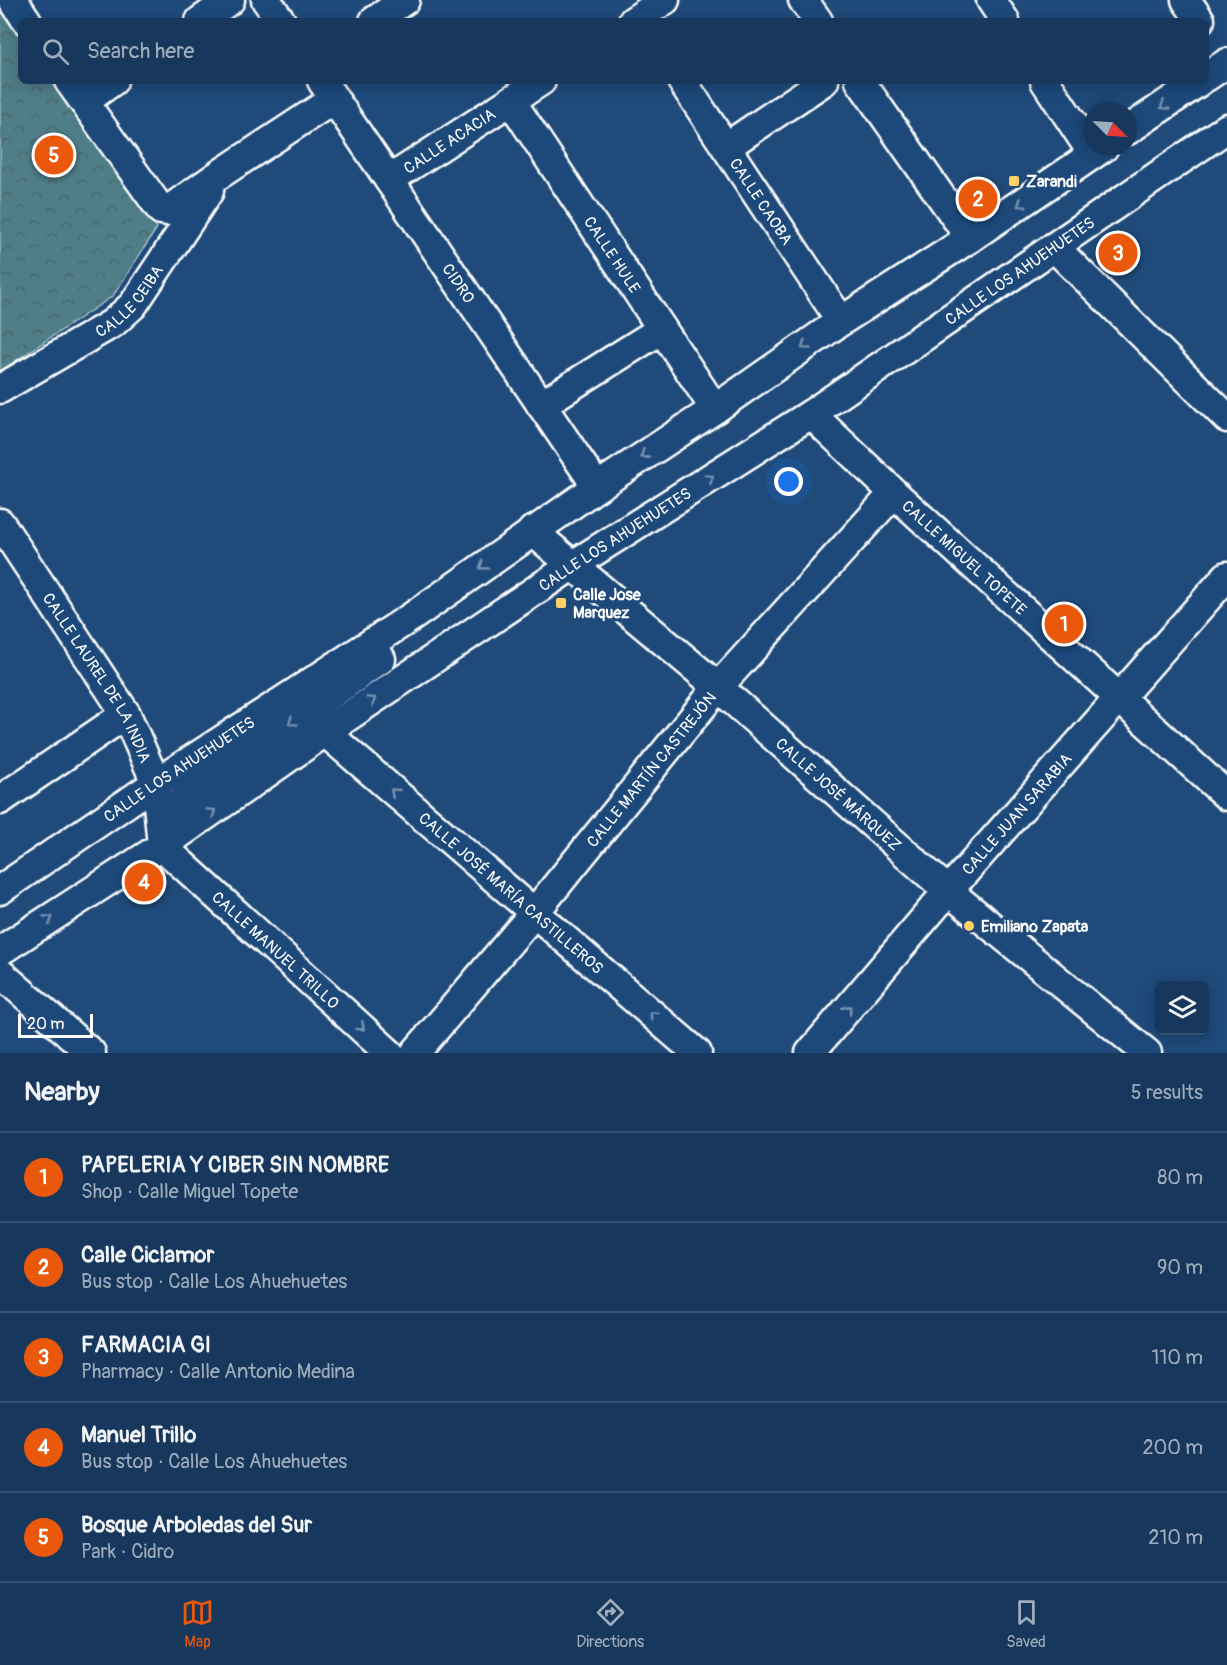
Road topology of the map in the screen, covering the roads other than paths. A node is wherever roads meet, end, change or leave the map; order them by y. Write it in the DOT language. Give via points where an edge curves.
graph roads {
  1 [pos="13,0"];
  2 [pos="230,0"];
  3 [pos="266,0"];
  4 [pos="405,0"];
  5 [pos="665,0"];
  6 [pos="803,0"];
  7 [pos="991,0"];
  8 [pos="25,18"];
  9 [pos="204,18"];
  10 [pos="279,18"];
  11 [pos="378,18"];
  12 [pos="641,18"];
  13 [pos="816,18"];
  14 [pos="1003,18"];
  15 [pos="1227,63"];
  16 [pos="1209,75"];
  17 [pos="102,84"];
  18 [pos="536,84"];
  19 [pos="684,84"];
  20 [pos="820,84"];
  21 [pos="862,84"];
  22 [pos="1047,84"];
  23 [pos="1196,84"];
  24 [pos="328,90"];
  25 [pos="76,91"];
  26 [pos="511,101"];
  27 [pos="1137,124"];
  28 [pos="1227,128"];
  29 [pos="1083,130"];
  30 [pos="726,147"];
  31 [pos="1092,156"];
  32 [pos="220,174"];
  33 [pos="389,180"];
  34 [pos="970,238"];
  35 [pos="1054,247"];
  36 [pos="842,321"];
  37 [pos="662,329"];
  38 [pos="0,388"];
  39 [pos="541,405"];
  40 [pos="715,409"];
  41 [pos="811,414"];
  42 [pos="1227,418"];
  43 [pos="597,487"];
  44 [pos="894,493"];
  45 [pos="0,523"];
  46 [pos="532,531"];
  47 [pos="573,565"];
  48 [pos="1227,576"];
  49 [pos="413,616"];
  50 [pos="718,687"];
  51 [pos="1119,698"];
  52 [pos="126,714"];
  53 [pos="325,732"];
  54 [pos="156,783"];
  55 [pos="1227,796"];
  56 [pos="0,800"];
  57 [pos="162,846"];
  58 [pos="0,890"];
  59 [pos="948,891"];
  60 [pos="534,913"];
  61 [pos="0,951"];
  62 [pos="0,973"];
  63 [pos="91,1053"];
  64 [pos="389,1053"];
  65 [pos="415,1053"];
  66 [pos="698,1053"];
  67 [pos="810,1053"];
  68 [pos="1147,1053"];
  1 -- 8 [label="street"];
  2 -- 9 [label="street"];
  3 -- 10 [label="street"];
  4 -- 11 [label="street"];
  5 -- 12 [label="street"];
  6 -- 13 [label="street"];
  7 -- 14 [label="street"];
  15 -- 16 [label="street"];
  17 -- 25 [label="street"];
  18 -- 26 [label="street, CALLE ACACIA"];
  19 -- 30 [label="street, CALLE CAOBA"];
  20 -- 30 [label="street"];
  21 -- 34 [label="street"];
  22 -- 29 [label="street"];
  23 -- 27 [label="street, one-way"];
  24 -- 32 [label="street, CALLE CEIBA"];
  24 -- 33 [label="street, CIDRO"];
  25 -- 32 [label="street, CALLE CEIBA" via="161,210 171,210"];
  26 -- 33 [label="street, CALLE ACACIA"];
  26 -- 37 [label="street, CALLE HULE"];
  28 -- 35 [label="street, CALLE LOS AHUEHUETES"];
  30 -- 36 [label="street, CALLE CAOBA"];
  31 -- 34 [label="street, CALLE LOS AHUEHUETES, one-way"];
  32 -- 38 [label="street, CALLE CEIBA" via="134,305 113,323"];
  33 -- 39 [label="street, CIDRO"];
  34 -- 36 [label="street, CALLE LOS AHUEHUETES"];
  35 -- 41 [label="street, CALLE LOS AHUEHUETES"];
  35 -- 42 [label="street"];
  36 -- 40 [label="street, CALLE LOS AHUEHUETES, one-way"];
  37 -- 39 [label="street"];
  37 -- 40 [label="street, CALLE HULE"];
  39 -- 43 [label="street, CIDRO"];
  40 -- 43 [label="street, CALLE LOS AHUEHUETES, one-way"];
  41 -- 44 [label="street, CALLE MIGUEL TOPETE"];
  47 -- 41 [label="street, CALLE LOS AHUEHUETES, one-way"];
  43 -- 46 [label="street, CALLE LOS AHUEHUETES"];
  44 -- 50 [label="street, CALLE MARTÍN CASTREJÓN"];
  44 -- 51 [label="street, CALLE MIGUEL TOPETE"];
  45 -- 52 [label="street, CALLE LAUREL DE LA INDIA"];
  46 -- 47 [label="street, CALLE JOSÉ MÁRQUEZ"];
  46 -- 49 [label="street, CALLE LOS AHUEHUETES, one-way"];
  47 -- 50 [label="street, CALLE JOSÉ MÁRQUEZ"];
  53 -- 47 [label="street, CALLE LOS AHUEHUETES, one-way"];
  48 -- 51 [label="street, CALLE JUAN SARABIA"];
  49 -- 54 [label="street, CALLE LOS AHUEHUETES"];
  49 -- 57 [label="street, one-way" via="387,654 182,799"];
  50 -- 59 [label="street, CALLE JOSÉ MÁRQUEZ"];
  50 -- 60 [label="street, CALLE MARTÍN CASTREJÓN"];
  51 -- 55 [label="street, CALLE MIGUEL TOPETE"];
  51 -- 59 [label="street, CALLE JUAN SARABIA"];
  52 -- 54 [label="street, CALLE LAUREL DE LA INDIA"];
  52 -- 56 [label="street"];
  57 -- 53 [label="street, CALLE LOS AHUEHUETES, one-way"];
  60 -- 53 [label="street, CALLE JOSÉ MARÍA CASTILLEROS, one-way"];
  54 -- 57 [label="street, CALLE LAUREL DE LA INDIA"];
  54 -- 58 [label="street, CALLE LOS AHUEHUETES"];
  61 -- 57 [label="street, CALLE LOS AHUEHUETES, one-way"];
  57 -- 64 [label="street, CALLE MANUEL TRILLO, one-way"];
  67 -- 59 [label="street, CALLE JUAN SARABIA, one-way"];
  59 -- 68 [label="street, CALLE JOSÉ MÁRQUEZ"];
  60 -- 65 [label="street, CALLE MARTÍN CASTREJÓN"];
  66 -- 60 [label="street, CALLE JOSÉ MARÍA CASTILLEROS, one-way"];
  62 -- 63 [label="street"];
}
